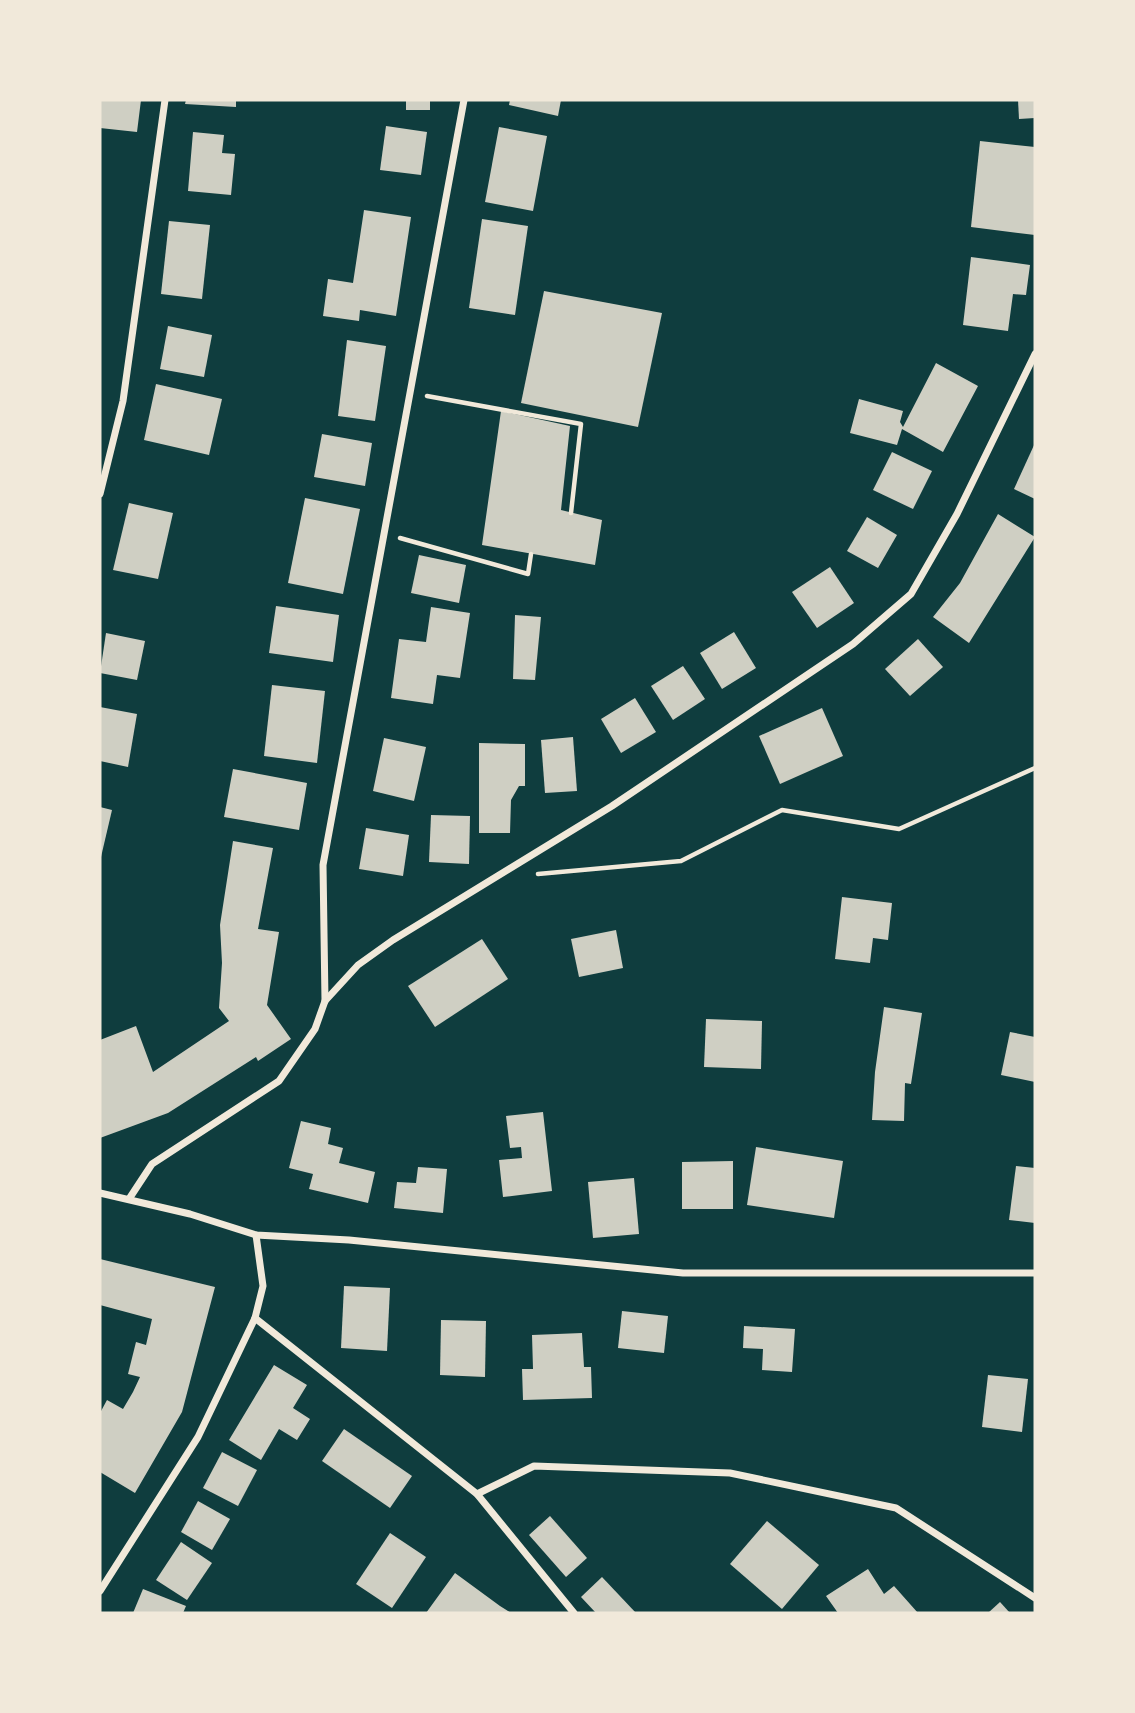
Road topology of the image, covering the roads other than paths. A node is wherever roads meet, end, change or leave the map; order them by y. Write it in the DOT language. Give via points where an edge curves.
graph roads {
  1 [pos="165,100"];
  2 [pos="464,100"];
  3 [pos="1035,354"];
  4 [pos="100,494"];
  5 [pos="325,1001"];
  6 [pos="100,1193"];
  7 [pos="129,1199"];
  8 [pos="256,1236"];
  9 [pos="1035,1273"];
  10 [pos="255,1318"];
  11 [pos="477,1494"];
  12 [pos="100,1591"];
  13 [pos="1035,1598"];
  14 [pos="574,1613"];
  1 -- 4 [label="street" via="123,401"];
  2 -- 5 [label="street" via="323,865"];
  3 -- 5 [label="street" via="957,514 911,594 853,644 623,799 393,940 358,965"];
  5 -- 7 [label="street" via="316,1029 279,1081 152,1164"];
  6 -- 7 [label="street"];
  7 -- 8 [label="street"];
  8 -- 9 [label="street" via="349,1240 683,1273"];
  8 -- 10 [label="street" via="263,1286"];
  10 -- 11 [label="street"];
  10 -- 12 [label="street" via="198,1437"];
  11 -- 13 [label="street" via="534,1466 730,1473 896,1508"];
  11 -- 14 [label="street"];
}
